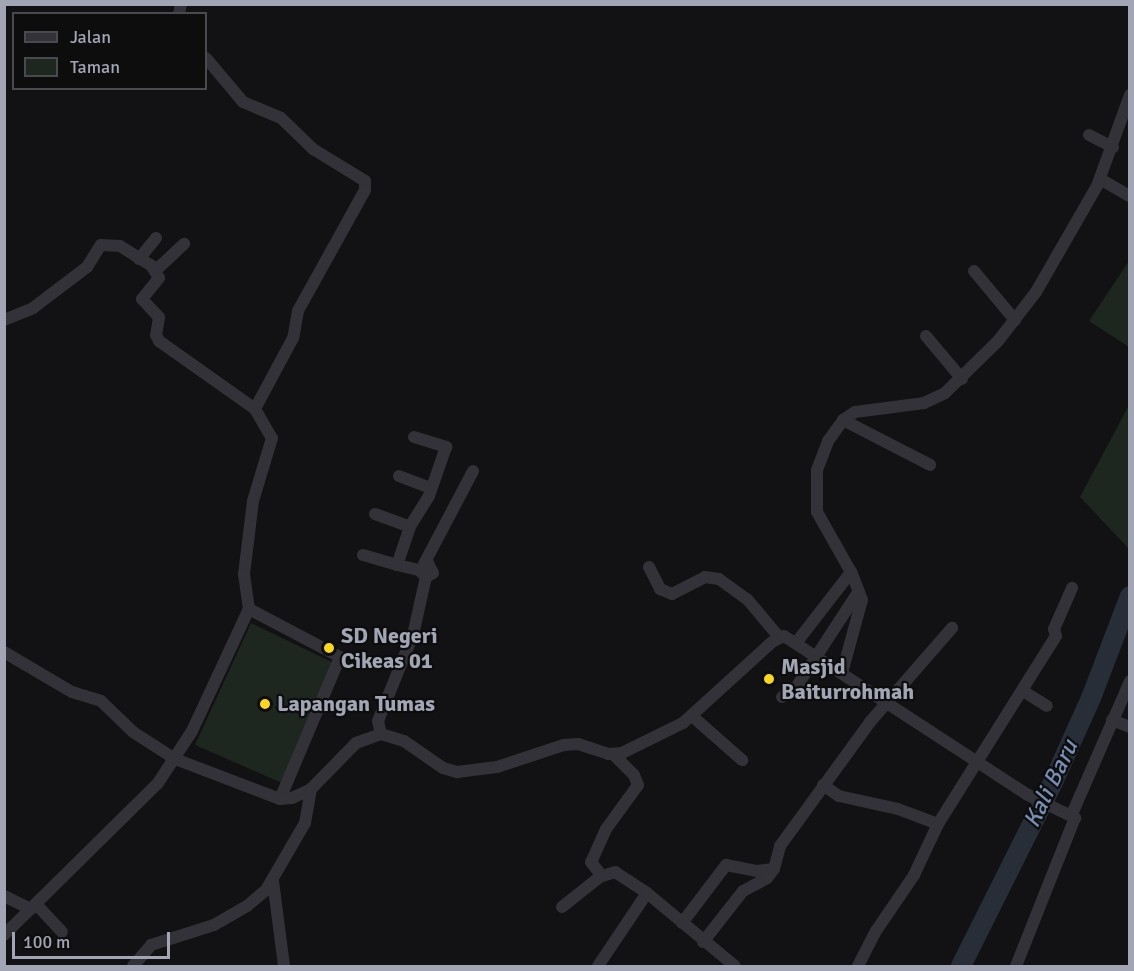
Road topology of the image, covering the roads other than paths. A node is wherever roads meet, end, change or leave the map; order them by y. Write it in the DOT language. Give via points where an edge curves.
graph roads {
  1 [pos="207,59"];
  2 [pos="1130,95"];
  3 [pos="1089,135"];
  4 [pos="1113,147"];
  5 [pos="1100,180"];
  6 [pos="1130,196"];
  7 [pos="156,238"];
  8 [pos="184,244"];
  9 [pos="139,259"];
  10 [pos="155,271"];
  11 [pos="974,271"];
  12 [pos="4,320"];
  13 [pos="1015,320"];
  14 [pos="927,336"];
  15 [pos="962,379"];
  16 [pos="255,409"];
  17 [pos="843,420"];
  18 [pos="414,437"];
  19 [pos="930,465"];
  20 [pos="473,471"];
  21 [pos="399,476"];
  22 [pos="431,488"];
  23 [pos="375,514"];
  24 [pos="410,527"];
  25 [pos="363,555"];
  26 [pos="397,565"];
  27 [pos="649,567"];
  28 [pos="423,570"];
  29 [pos="851,572"];
  30 [pos="1072,588"];
  31 [pos="860,591"];
  32 [pos="249,609"];
  33 [pos="952,628"];
  34 [pos="779,637"];
  35 [pos="796,643"];
  36 [pos="4,652"];
  37 [pos="813,657"];
  38 [pos="842,673"];
  39 [pos="1130,681"];
  40 [pos="1023,691"];
  41 [pos="782,697"];
  42 [pos="886,701"];
  43 [pos="1047,706"];
  44 [pos="692,716"];
  45 [pos="1112,720"];
  46 [pos="1130,727"];
  47 [pos="381,734"];
  48 [pos="614,754"];
  49 [pos="175,759"];
  50 [pos="742,760"];
  51 [pos="978,762"];
  52 [pos="823,785"];
  53 [pos="311,789"];
  54 [pos="279,799"];
  55 [pos="1075,818"];
  56 [pos="939,824"];
  57 [pos="774,869"];
  58 [pos="601,876"];
  59 [pos="273,881"];
  60 [pos="647,893"];
  61 [pos="4,896"];
  62 [pos="33,906"];
  63 [pos="562,907"];
  64 [pos="682,923"];
  65 [pos="62,932"];
  66 [pos="4,935"];
  67 [pos="703,942"];
  68 [pos="133,966"];
  69 [pos="284,966"];
  70 [pos="597,966"];
  71 [pos="735,966"];
  72 [pos="858,966"];
  73 [pos="1016,966"];
  1 -- 16 [label="street" via="243,102 281,118 313,149 365,181 365,190 298,311 293,338"];
  2 -- 4 [label="street"];
  3 -- 4 [label="street"];
  4 -- 5 [label="street"];
  5 -- 6 [label="street"];
  5 -- 13 [label="street"];
  7 -- 9 [label="street"];
  8 -- 10 [label="street"];
  9 -- 10 [label="street"];
  9 -- 12 [label="street" via="120,246 101,245 87,267 33,308"];
  10 -- 16 [label="street" via="159,282 141,299 159,318 159,341"];
  11 -- 13 [label="street"];
  13 -- 15 [label="street"];
  14 -- 15 [label="street"];
  15 -- 17 [label="street" via="934,399 866,408"];
  16 -- 32 [label="street" via="272,438 253,501 248,535 244,574"];
  17 -- 19 [label="street"];
  17 -- 29 [label="street" via="821,455 815,503 824,528"];
  18 -- 22 [label="street" via="446,447"];
  20 -- 28 [label="street"];
  21 -- 22 [label="street"];
  22 -- 24 [label="street"];
  23 -- 24 [label="street"];
  24 -- 26 [label="street"];
  25 -- 26 [label="street"];
  26 -- 28 [label="street"];
  27 -- 34 [label="street" via="660,589 672,594 705,577 719,579 747,599"];
  28 -- 47 [label="street" via="414,635 378,721"];
  29 -- 31 [label="street"];
  29 -- 35 [label="street"];
  30 -- 40 [label="street" via="1054,628 1056,636"];
  31 -- 37 [label="street"];
  31 -- 38 [label="street" via="861,608"];
  32 -- 49 [label="street"];
  32 -- 54 [label="street" via="340,657"];
  33 -- 42 [label="street"];
  34 -- 35 [label="street"];
  34 -- 44 [label="street"];
  35 -- 37 [label="street"];
  36 -- 49 [label="street" via="72,692 101,701 134,732"];
  37 -- 38 [label="street"];
  37 -- 41 [label="street" via="796,686"];
  38 -- 42 [label="street"];
  39 -- 45 [label="street"];
  40 -- 43 [label="street"];
  40 -- 51 [label="street"];
  42 -- 51 [label="street"];
  42 -- 52 [label="street"];
  44 -- 48 [label="street" via="658,738"];
  44 -- 50 [label="street"];
  45 -- 46 [label="street"];
  45 -- 55 [label="street" via="1072,814"];
  47 -- 48 [label="street" via="404,741 443,768 457,772 497,767 564,745 578,744"];
  47 -- 53 [label="street" via="356,743"];
  48 -- 58 [label="street" via="638,785 592,852 591,862"];
  49 -- 54 [label="street"];
  49 -- 62 [label="street" via="134,811"];
  51 -- 55 [label="street" via="1026,794"];
  51 -- 56 [label="street"];
  52 -- 56 [label="street" via="839,796 898,809"];
  52 -- 57 [label="street" via="780,846"];
  53 -- 54 [label="street"];
  53 -- 59 [label="street" via="306,823"];
  55 -- 73 [label="street"];
  56 -- 72 [label="street" via="914,875 876,931"];
  57 -- 64 [label="street" via="758,871 726,865"];
  57 -- 67 [label="street" via="761,883 743,891"];
  58 -- 60 [label="street" via="615,872"];
  58 -- 63 [label="street"];
  59 -- 68 [label="street" via="247,906 214,925 151,945"];
  59 -- 69 [label="street"];
  60 -- 64 [label="street"];
  60 -- 70 [label="street"];
  61 -- 62 [label="street"];
  62 -- 65 [label="street"];
  62 -- 66 [label="street"];
  64 -- 67 [label="street"];
  67 -- 71 [label="street"];
}
